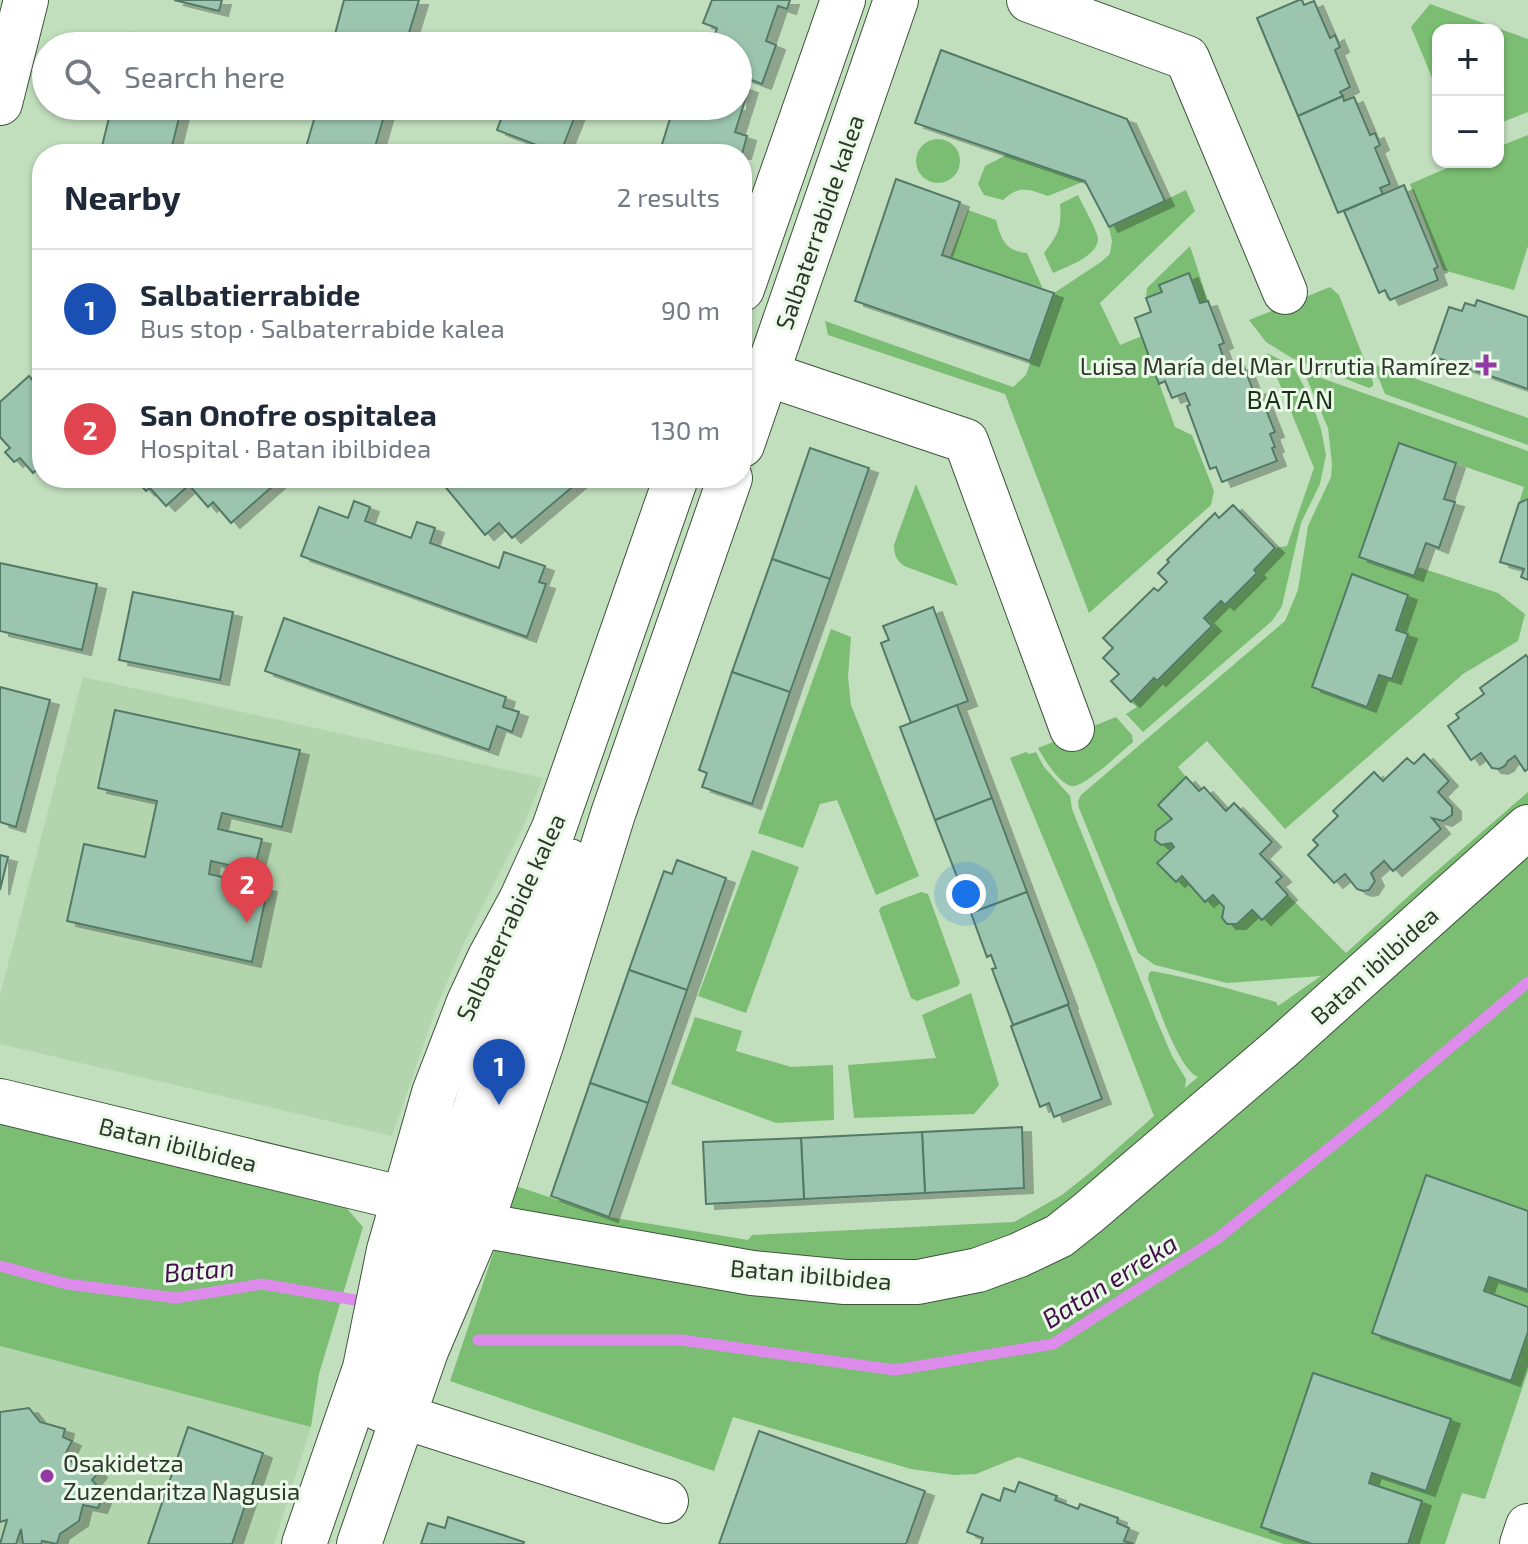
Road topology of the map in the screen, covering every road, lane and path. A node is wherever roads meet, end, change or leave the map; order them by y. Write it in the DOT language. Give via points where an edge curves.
graph roads {
  1 [pos="26,0"];
  2 [pos="843,0"];
  3 [pos="871,0"];
  4 [pos="896,0"];
  5 [pos="1029,0"];
  6 [pos="0,103"];
  7 [pos="752,260"];
  8 [pos="1285,292"];
  9 [pos="754,372"];
  10 [pos="673,488"];
  11 [pos="701,488"];
  12 [pos="727,488"];
  13 [pos="1072,729"];
  14 [pos="1528,827"];
  15 [pos="0,1101"];
  16 [pos="421,1205"];
  17 [pos="481,1223"];
  18 [pos="392,1413"];
  19 [pos="666,1501"];
  20 [pos="1528,1526"];
  21 [pos="304,1544"];
  22 [pos="333,1544"];
  23 [pos="359,1544"];
  24 [pos="1522,1544"];
  1 -- 6 [label="street"];
  2 -- 7 [label="street, Salbaterrabide kalea"];
  3 -- 9 [label="street, Salbaterrabide kalea"];
  4 -- 9 [label="street, Salbaterrabide kalea"];
  5 -- 8 [label="street" via="1187,58"];
  9 -- 13 [label="street" via="966,441"];
  10 -- 16 [label="street, Salbaterrabide kalea" via="554,828 490,957 434,1093"];
  11 -- 16 [label="street, Salbaterrabide kalea" via="589,808 502,1031"];
  12 -- 17 [label="street, Salbaterrabide kalea" via="613,814"];
  14 -- 17 [label="street, Batan ibilbidea" via="1088,1213 1059,1236 1019,1255 918,1282 845,1282 752,1273"];
  15 -- 16 [label="street, Batan ibilbidea"];
  16 -- 17 [label="street, Batan ibilbidea"];
  16 -- 18 [label="street, Salbaterrabide kalea" via="413,1307"];
  16 -- 21 [label="street, Salbaterrabide kalea" via="389,1250 365,1368"];
  17 -- 18 [label="street, Salbaterrabide kalea" via="426,1351"];
  18 -- 19 [label="street"];
  18 -- 22 [label="street, Salbaterrabide kalea"];
  18 -- 23 [label="street, Salbaterrabide kalea"];
  20 -- 24 [label="street"];
}
